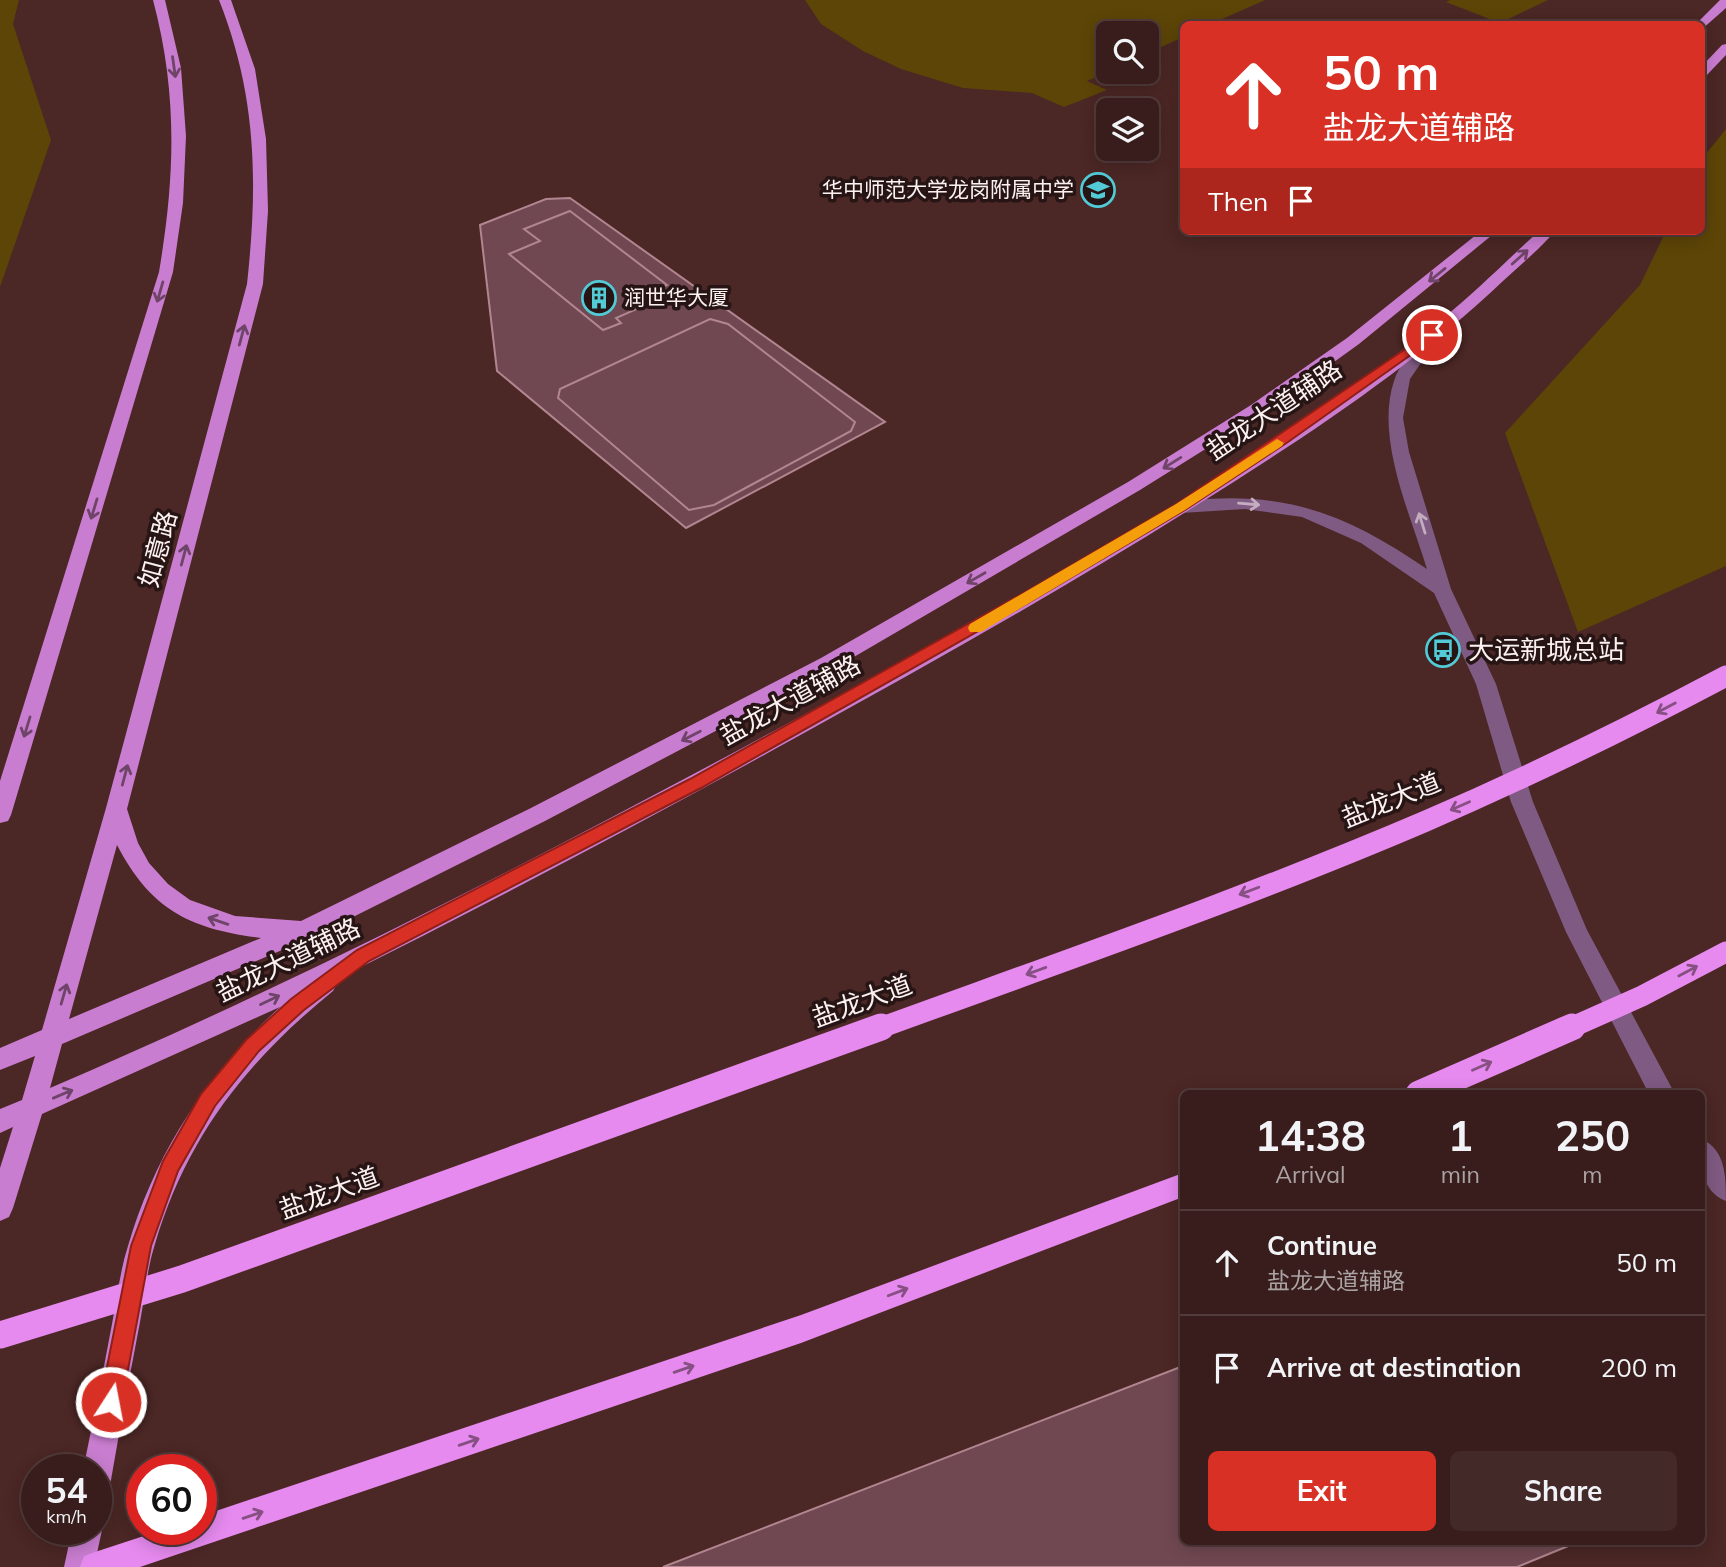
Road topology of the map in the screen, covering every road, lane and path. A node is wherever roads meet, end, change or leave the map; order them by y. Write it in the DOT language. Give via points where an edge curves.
graph roads {
  1 [pos="159,0"];
  2 [pos="225,0"];
  3 [pos="1726,1"];
  4 [pos="1705,22"];
  5 [pos="1726,48"];
  6 [pos="1705,70"];
  7 [pos="1485,235"];
  8 [pos="1544,235"];
  9 [pos="1432,335"];
  10 [pos="1181,507"];
  11 [pos="1442,589"];
  12 [pos="1726,676"];
  13 [pos="117,808"];
  14 [pos="0,815"];
  15 [pos="309,928"];
  16 [pos="1726,952"];
  17 [pos="363,956"];
  18 [pos="51,1038"];
  19 [pos="0,1059"];
  20 [pos="1428,1090"];
  21 [pos="1660,1090"];
  22 [pos="32,1107"];
  23 [pos="0,1121"];
  24 [pos="1705,1157"];
  25 [pos="1180,1186"];
  26 [pos="1726,1189"];
  27 [pos="0,1208"];
  28 [pos="0,1335"];
  29 [pos="101,1454"];
  30 [pos="84,1545"];
  31 [pos="79,1567"];
  32 [pos="95,1567"];
  1 -- 14 [label="main road, one-way" via="173,60 182,142 166,272"];
  13 -- 2 [label="main road, 如意路, one-way" via="255,284 262,224 258,114 248,64"];
  3 -- 4 [label="main road"];
  5 -- 6 [label="main road"];
  7 -- 15 [label="main road, 盐龙大道辅路, one-way" via="1353,341 1257,409 1134,486 720,721"];
  9 -- 8 [label="main road, 盐龙大道辅路, one-way"];
  9 -- 10 [label="main road, 盐龙大道辅路"];
  11 -- 9 [label="street, one-way" via="1400,452 1395,418 1402,379"];
  10 -- 11 [label="street, one-way" via="1233,502 1285,507 1334,522 1386,549"];
  10 -- 17 [label="main road, 盐龙大道辅路" via="933,653 696,784"];
  11 -- 21 [label="street" via="1486,684 1522,802 1577,932"];
  12 -- 28 [label="highway, 盐龙大道, one-way, bridge" via="1606,740 1426,821 1156,928 194,1274"];
  15 -- 13 [label="main road, one-way" via="261,930 224,924 188,910 156,888 137,864 123,839"];
  18 -- 13 [label="main road, 如意路, one-way"];
  15 -- 18 [label="main road, 盐龙大道辅路"];
  20 -- 16 [label="highway, one-way, bridge" via="1642,996"];
  22 -- 17 [label="main road, 盐龙大道辅路, one-way"];
  17 -- 29 [label="main road" via="298,1004 252,1046 208,1100 170,1167 141,1246"];
  18 -- 19 [label="main road, 盐龙大道辅路"];
  18 -- 22 [label="main road, 如意路"];
  22 -- 23 [label="main road, 盐龙大道辅路"];
  22 -- 27 [label="main road, 如意路"];
  24 -- 26 [label="street"];
  32 -- 25 [label="highway, one-way" via="801,1329"];
  30 -- 31 [label="main road"];
}
